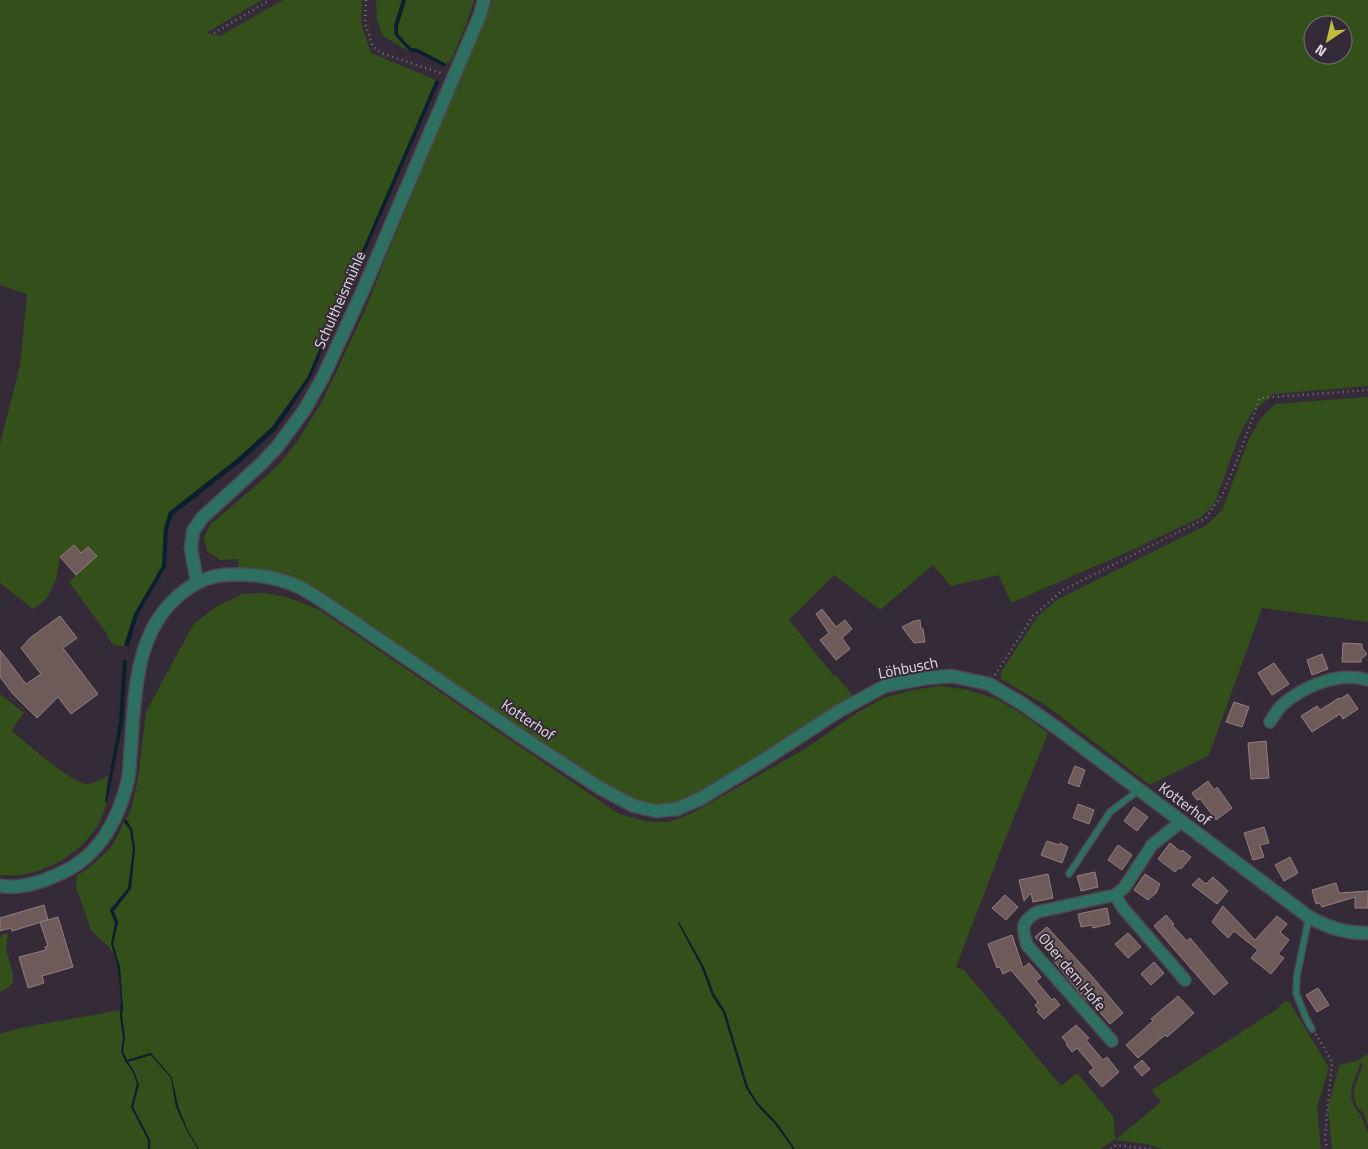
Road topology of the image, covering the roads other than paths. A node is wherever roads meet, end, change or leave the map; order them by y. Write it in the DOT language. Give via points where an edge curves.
graph roads {
  1 [pos="484,0"];
  2 [pos="196,582"];
  3 [pos="1368,680"];
  4 [pos="989,684"];
  5 [pos="839,711"];
  6 [pos="1270,722"];
  7 [pos="1140,790"];
  8 [pos="1182,822"];
  9 [pos="1069,874"];
  10 [pos="0,886"];
  11 [pos="1115,895"];
  12 [pos="1309,917"];
  13 [pos="1368,933"];
  14 [pos="1184,980"];
  15 [pos="1312,1029"];
  16 [pos="1112,1041"];
  1 -- 2 [label="street, Schultheismühle" via="364,288 306,409 278,446 202,518 193,531 191,549"];
  2 -- 5 [label="street, Kotterhof" via="239,574 274,578 297,586 600,788 634,806 656,811 677,809 700,799"];
  2 -- 10 [label="street" via="167,606 151,632 142,657 128,779 107,834 88,857 66,871 27,885"];
  3 -- 6 [label="street" via="1350,677 1319,684 1280,707"];
  4 -- 5 [label="street, Löhbusch" via="952,676 927,678 885,686"];
  4 -- 7 [label="street, Kotterhof" via="1021,703"];
  7 -- 8 [label="street, Kotterhof"];
  7 -- 9 [label="lane" via="1110,812"];
  8 -- 11 [label="street" via="1152,845 1124,888"];
  8 -- 12 [label="street, Kotterhof"];
  11 -- 14 [label="street"];
  11 -- 16 [label="street, Ober dem Hofe" via="1037,912 1027,919 1023,930 1027,945"];
  12 -- 13 [label="street, Kotterhof" via="1336,929"];
  12 -- 15 [label="lane" via="1296,993"];
}
